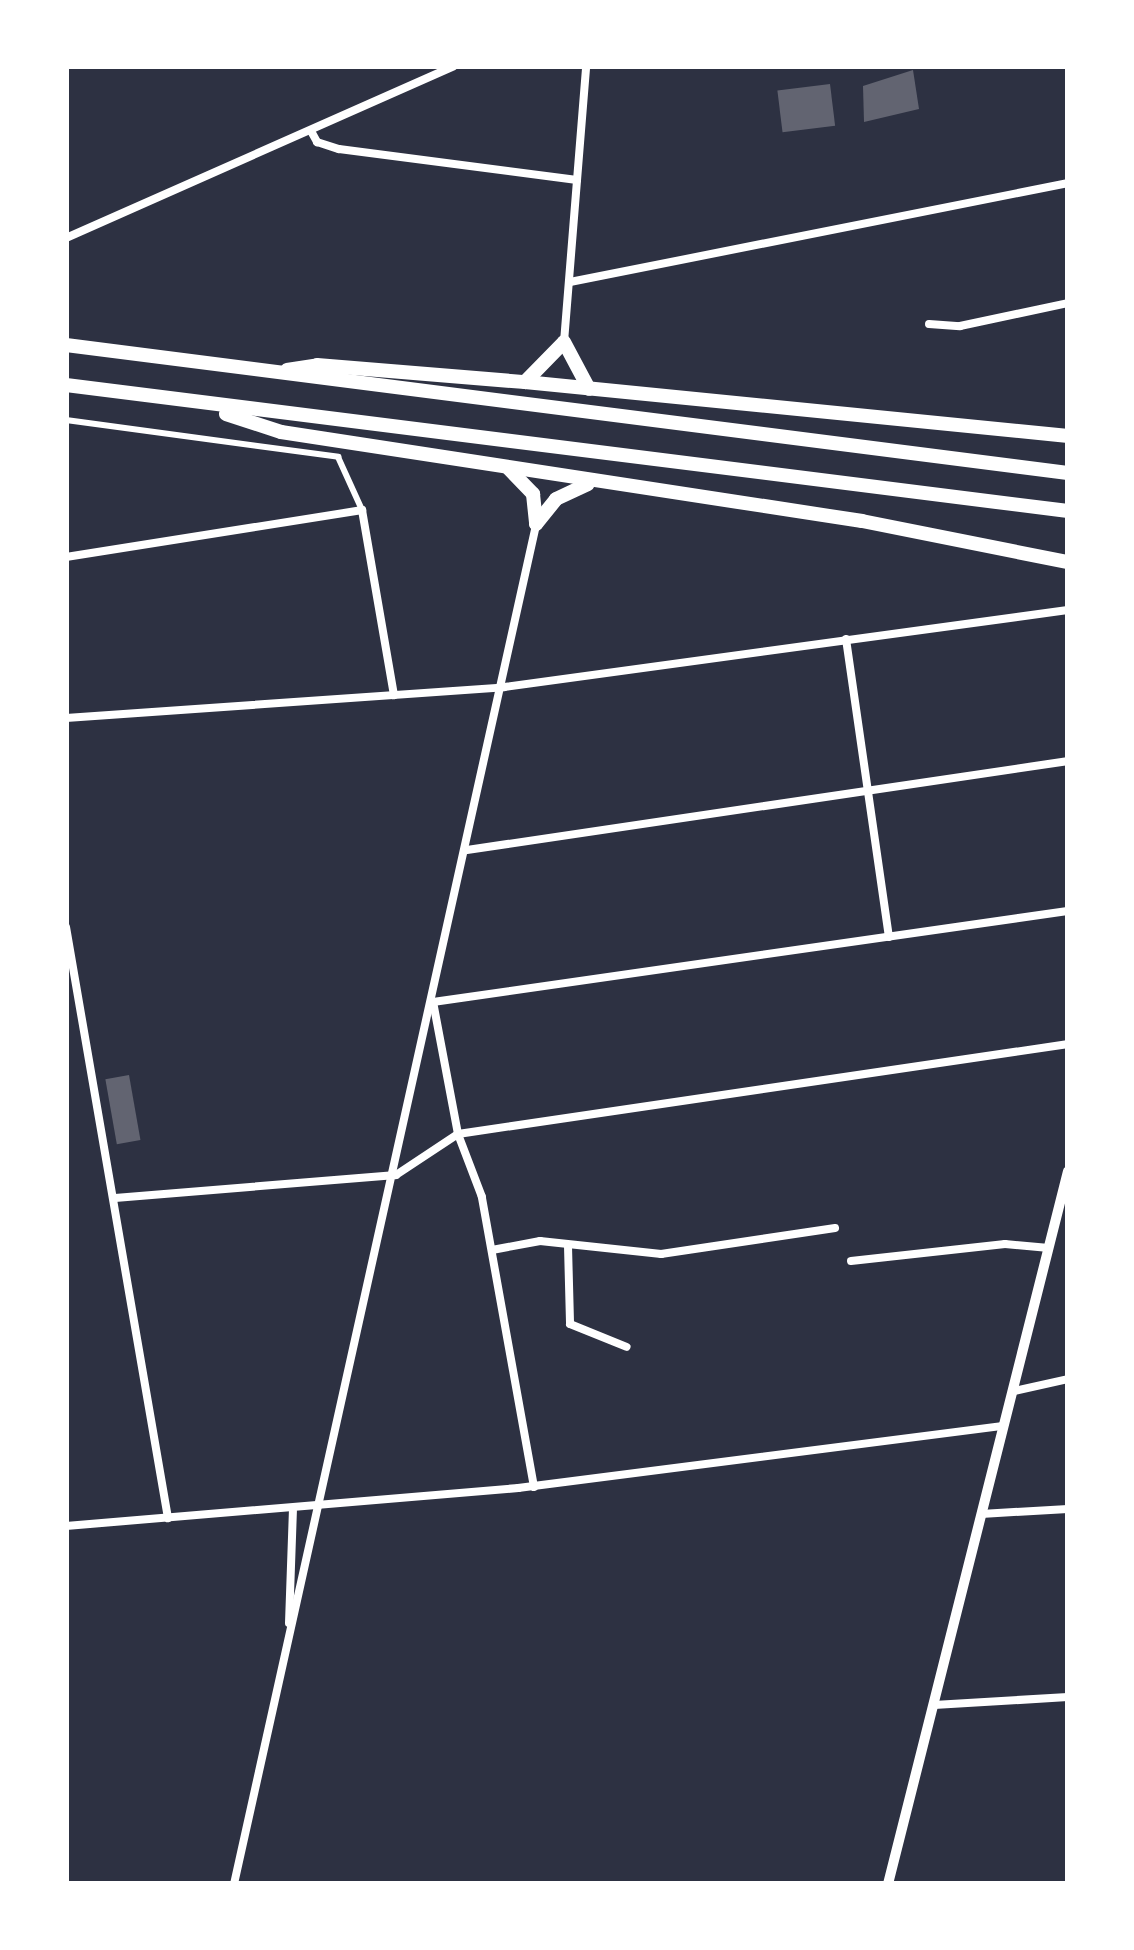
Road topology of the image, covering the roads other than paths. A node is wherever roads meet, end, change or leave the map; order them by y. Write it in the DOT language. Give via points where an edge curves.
graph roads {
  1 [pos="454,66"];
  2 [pos="586,66"];
  3 [pos="310,131"];
  4 [pos="577,180"];
  5 [pos="1068,183"];
  6 [pos="66,238"];
  7 [pos="570,282"];
  8 [pos="1068,303"];
  9 [pos="929,325"];
  10 [pos="565,342"];
  11 [pos="66,346"];
  12 [pos="270,372"];
  13 [pos="525,382"];
  14 [pos="66,385"];
  15 [pos="589,389"];
  16 [pos="192,403"];
  17 [pos="66,420"];
  18 [pos="1068,436"];
  19 [pos="509,470"];
  20 [pos="1068,473"];
  21 [pos="589,483"];
  22 [pos="362,510"];
  23 [pos="1068,511"];
  24 [pos="536,524"];
  25 [pos="66,557"];
  26 [pos="1068,562"];
  27 [pos="1068,610"];
  28 [pos="846,639"];
  29 [pos="504,687"];
  30 [pos="394,695"];
  31 [pos="66,718"];
  32 [pos="1068,761"];
  33 [pos="868,789"];
  34 [pos="467,850"];
  35 [pos="1068,911"];
  36 [pos="66,927"];
  37 [pos="890,937"];
  38 [pos="433,1002"];
  39 [pos="1068,1044"];
  40 [pos="458,1134"];
  41 [pos="1068,1171"];
  42 [pos="396,1175"];
  43 [pos="116,1198"];
  44 [pos="836,1228"];
  45 [pos="568,1246"];
  46 [pos="1050,1248"];
  47 [pos="492,1250"];
  48 [pos="850,1261"];
  49 [pos="627,1347"];
  50 [pos="1068,1379"];
  51 [pos="1014,1391"];
  52 [pos="1005,1426"];
  53 [pos="534,1487"];
  54 [pos="318,1509"];
  55 [pos="1068,1509"];
  56 [pos="293,1511"];
  57 [pos="981,1514"];
  58 [pos="168,1518"];
  59 [pos="66,1526"];
  60 [pos="289,1636"];
  61 [pos="1068,1697"];
  62 [pos="934,1705"];
  63 [pos="234,1884"];
  64 [pos="888,1884"];
  1 -- 3 [label="street"];
  2 -- 4 [label="street"];
  3 -- 4 [label="street" via="339,149"];
  3 -- 6 [label="street"];
  4 -- 7 [label="street"];
  5 -- 7 [label="street"];
  7 -- 10 [label="street"];
  8 -- 9 [label="street"];
  10 -- 13 [label="highway"];
  10 -- 15 [label="highway"];
  11 -- 12 [label="highway"];
  12 -- 13 [label="highway" via="317,365"];
  12 -- 20 [label="highway"];
  13 -- 15 [label="highway"];
  14 -- 16 [label="highway"];
  15 -- 18 [label="highway"];
  16 -- 19 [label="highway" via="281,432"];
  16 -- 23 [label="highway"];
  17 -- 22 [label="street" via="338,457"];
  19 -- 21 [label="highway"];
  19 -- 24 [label="highway" via="533,494"];
  21 -- 24 [label="highway" via="556,499"];
  21 -- 26 [label="highway" via="862,521"];
  22 -- 25 [label="street"];
  22 -- 30 [label="street"];
  24 -- 29 [label="street"];
  27 -- 28 [label="street"];
  28 -- 29 [label="street"];
  28 -- 33 [label="street"];
  29 -- 30 [label="street"];
  29 -- 34 [label="street"];
  30 -- 31 [label="street"];
  32 -- 33 [label="street"];
  33 -- 34 [label="street"];
  33 -- 37 [label="street"];
  34 -- 38 [label="street"];
  35 -- 37 [label="street"];
  36 -- 43 [label="street"];
  37 -- 38 [label="street"];
  38 -- 40 [label="street"];
  38 -- 42 [label="street"];
  39 -- 40 [label="street"];
  40 -- 42 [label="street"];
  40 -- 47 [label="street"];
  41 -- 46 [label="main road"];
  42 -- 43 [label="street"];
  42 -- 54 [label="street"];
  43 -- 58 [label="street"];
  44 -- 45 [label="street" via="661,1254"];
  45 -- 47 [label="street" via="540,1241"];
  45 -- 49 [label="street" via="570,1324"];
  46 -- 48 [label="street" via="1005,1244"];
  46 -- 51 [label="main road"];
  47 -- 53 [label="street"];
  50 -- 51 [label="street"];
  51 -- 52 [label="main road"];
  52 -- 53 [label="street"];
  52 -- 57 [label="main road"];
  53 -- 54 [label="street"];
  54 -- 56 [label="street"];
  54 -- 60 [label="street"];
  55 -- 57 [label="street"];
  56 -- 58 [label="street"];
  56 -- 60 [label="street"];
  57 -- 62 [label="main road"];
  58 -- 59 [label="street"];
  60 -- 63 [label="street"];
  61 -- 62 [label="street"];
  62 -- 64 [label="main road"];
}
